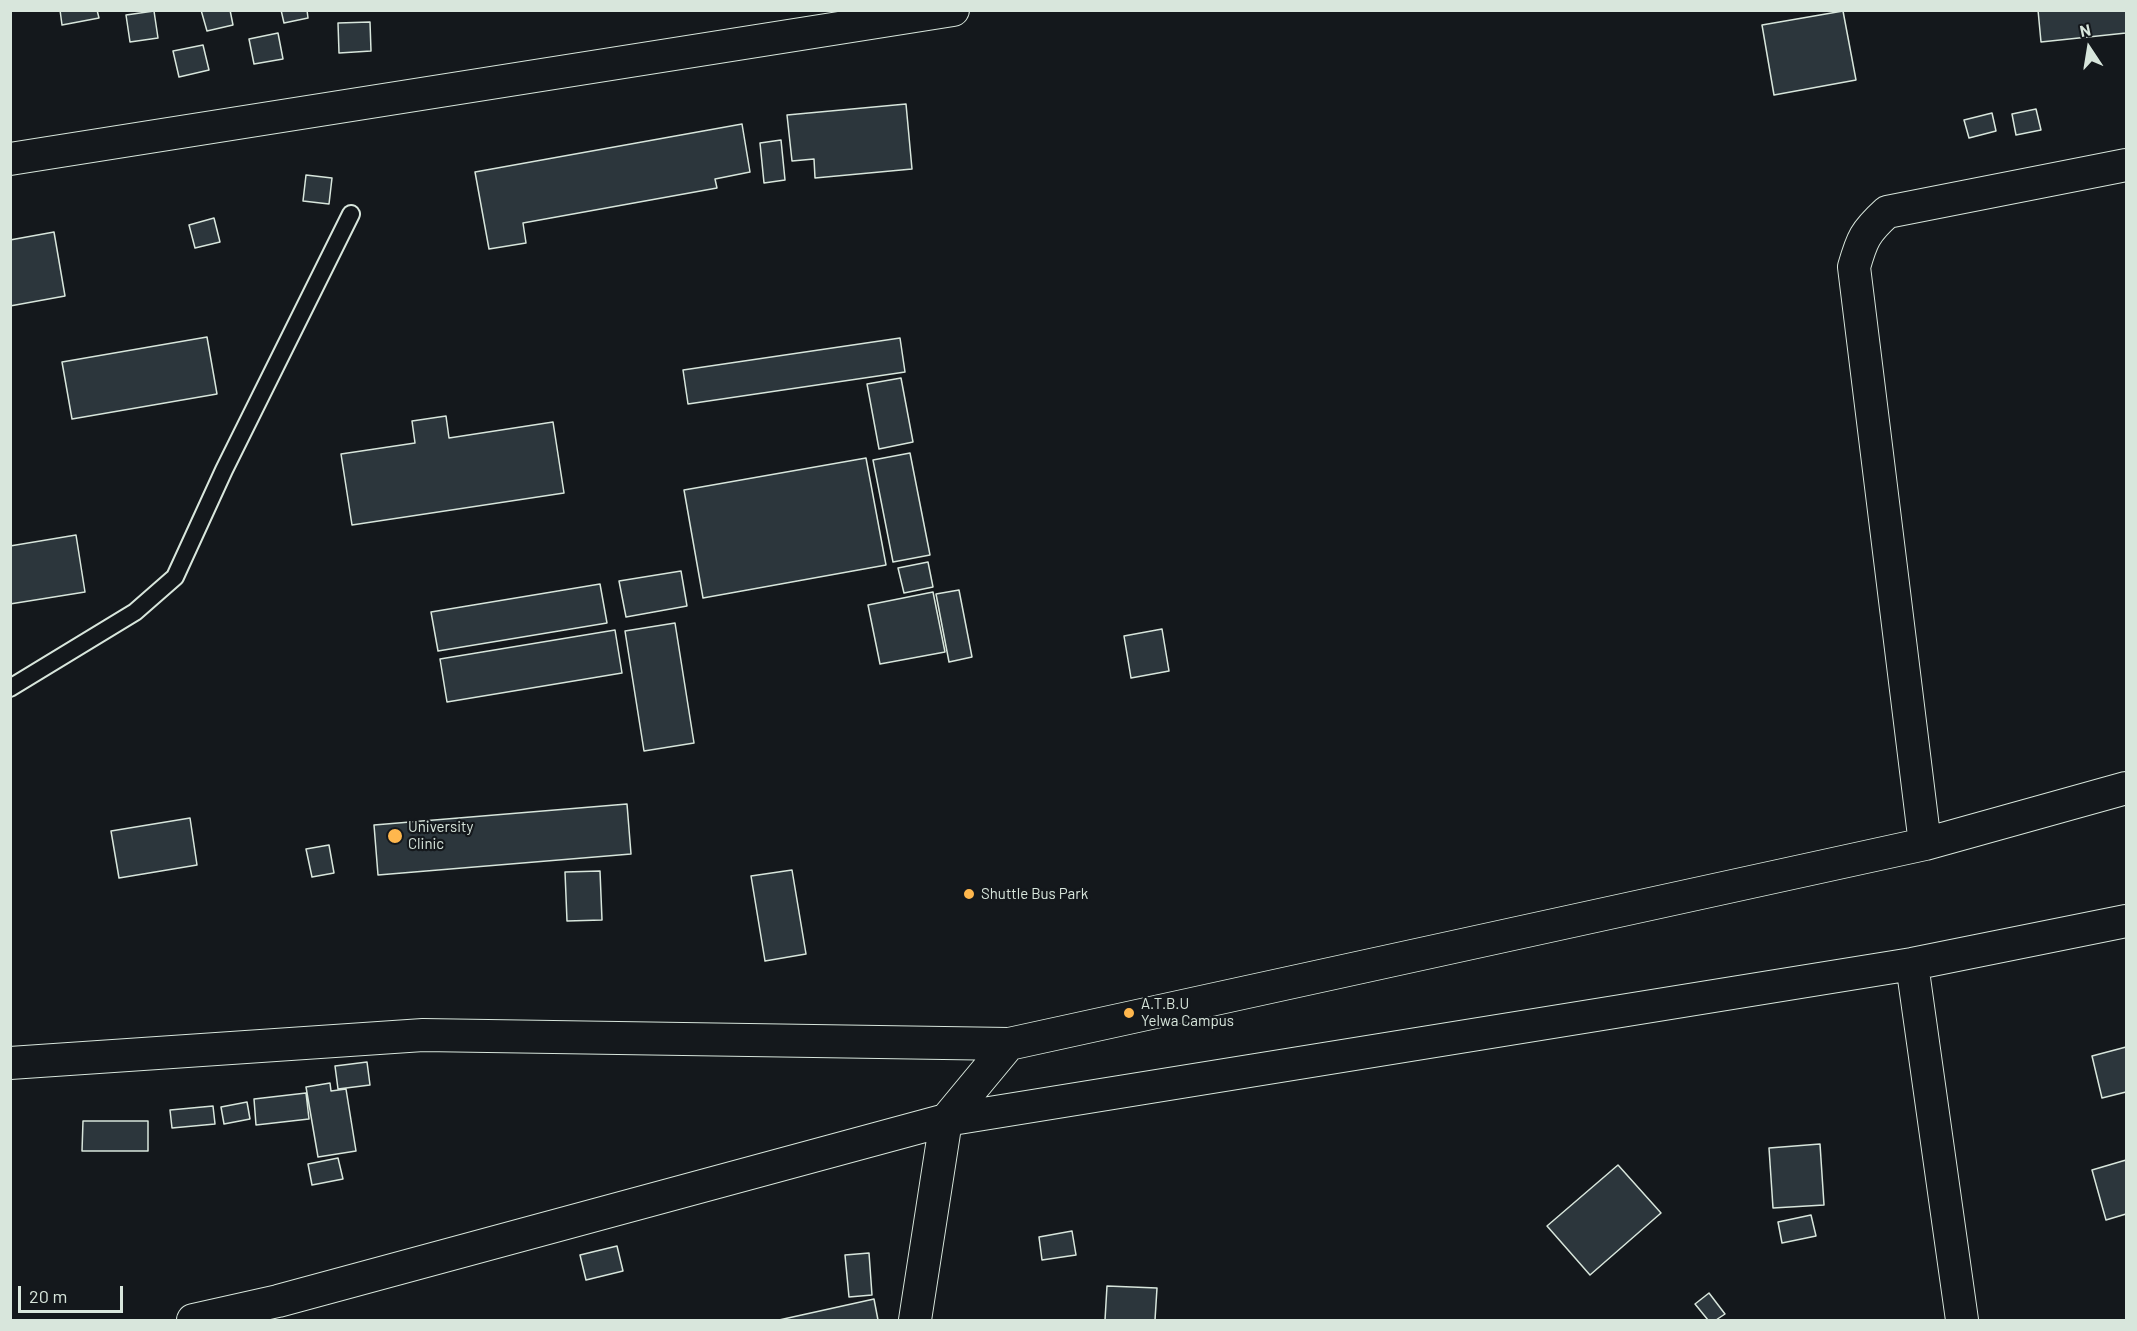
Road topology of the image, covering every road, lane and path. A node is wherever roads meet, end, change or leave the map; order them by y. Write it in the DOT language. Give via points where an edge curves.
graph roads {
  1 [pos="953,10"];
  2 [pos="10,159"];
  3 [pos="2127,165"];
  4 [pos="351,214"];
  5 [pos="10,688"];
  6 [pos="2127,788"];
  7 [pos="1925,844"];
  8 [pos="2127,921"];
  9 [pos="1912,964"];
  10 [pos="1009,1044"];
  11 [pos="10,1063"];
  12 [pos="946,1120"];
  13 [pos="193,1320"];
  14 [pos="915,1320"];
  15 [pos="1962,1320"];
  1 -- 2 [label="street"];
  3 -- 7 [label="street" via="1887,212 1862,241 1854,267"];
  4 -- 5 [label="lane" via="175,577 135,612"];
  6 -- 7 [label="street"];
  7 -- 10 [label="street"];
  8 -- 9 [label="street"];
  9 -- 12 [label="street"];
  9 -- 15 [label="street"];
  10 -- 11 [label="street" via="423,1035"];
  10 -- 12 [label="street"];
  12 -- 13 [label="street" via="278,1301"];
  12 -- 14 [label="street"];
}
